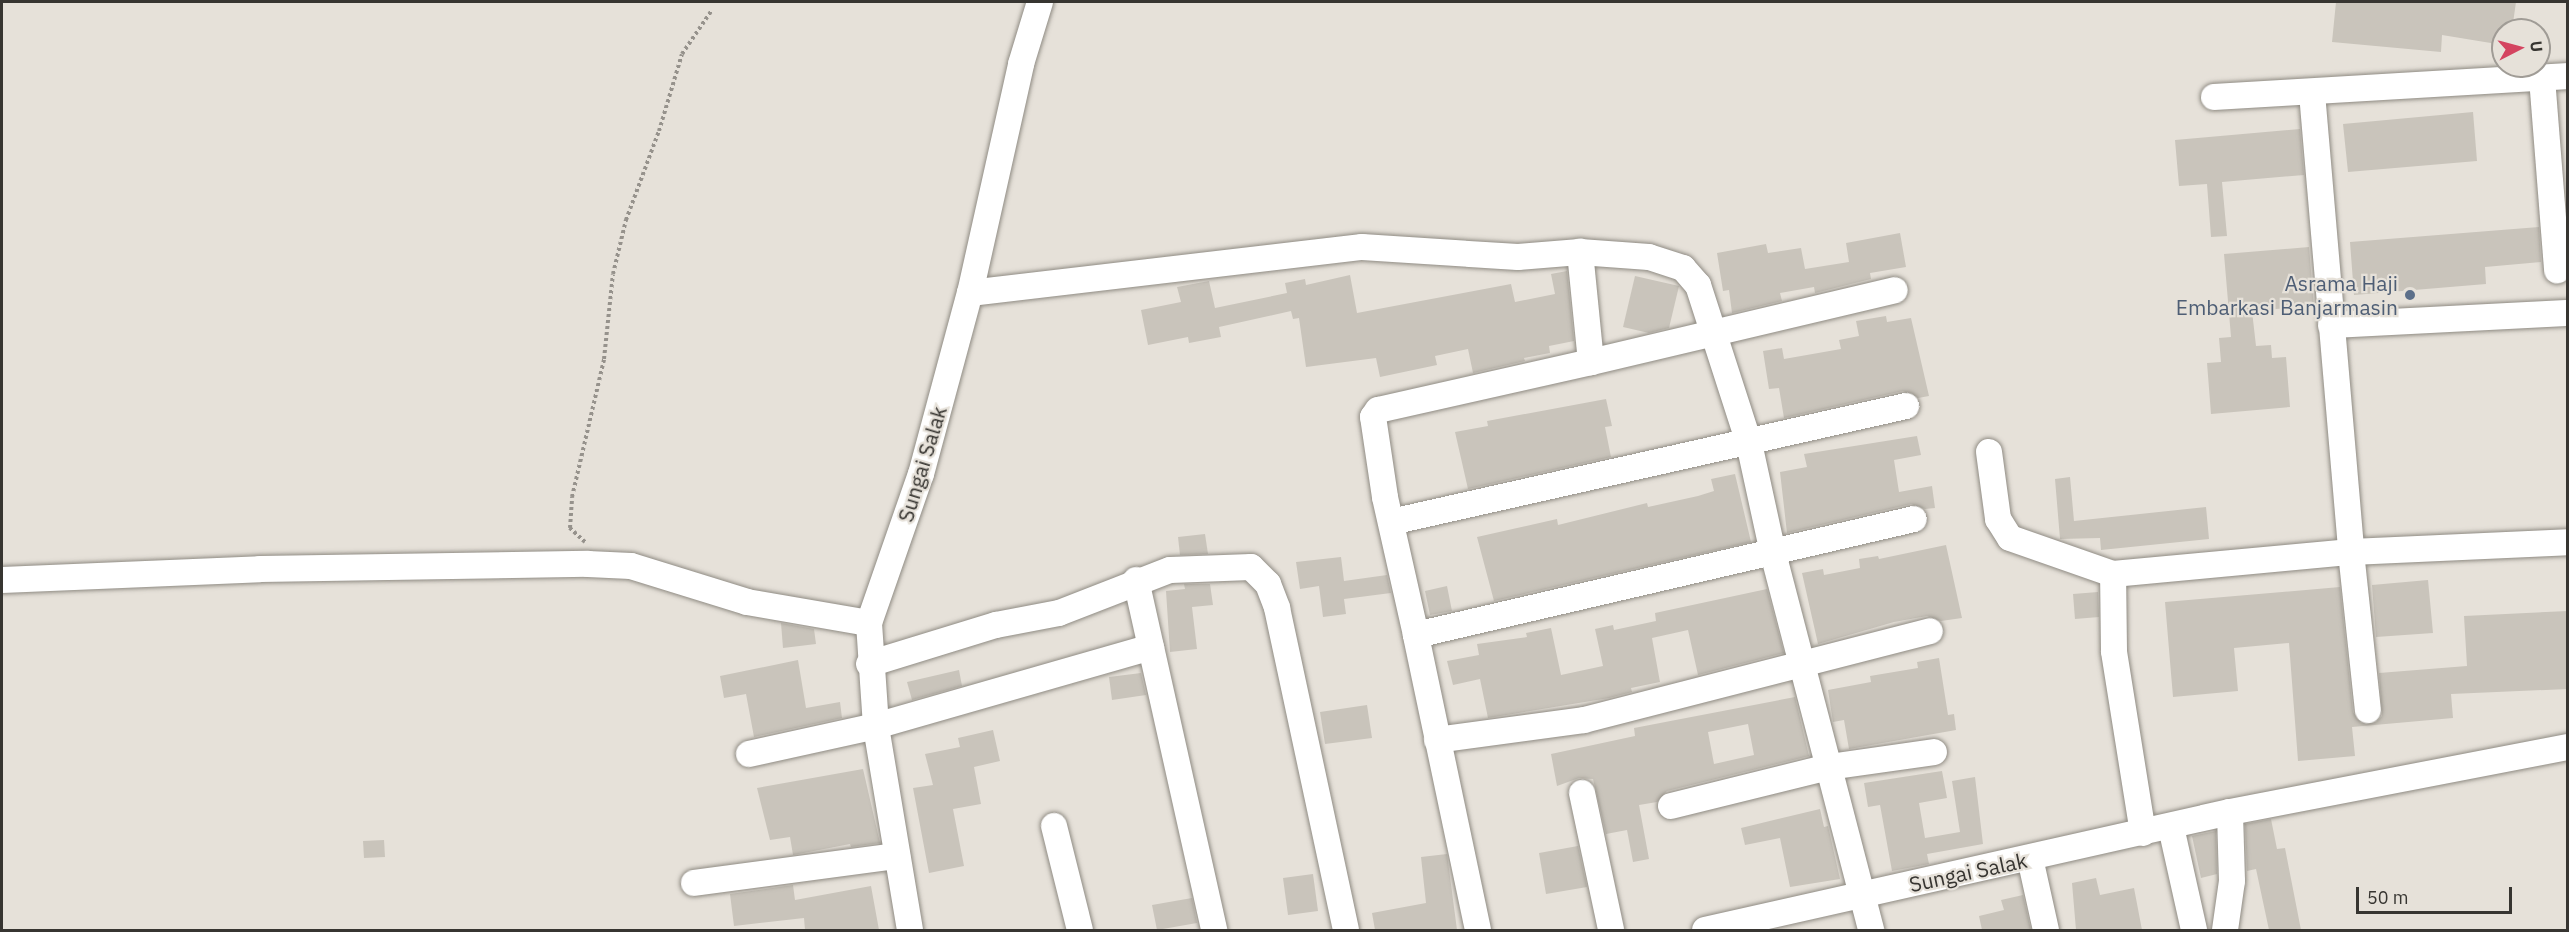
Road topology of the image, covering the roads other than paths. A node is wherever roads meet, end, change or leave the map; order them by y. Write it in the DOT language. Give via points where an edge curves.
graph roads {
  1 [pos="1040,2"];
  2 [pos="2555,77"];
  3 [pos="2312,93"];
  4 [pos="2214,97"];
  5 [pos="1580,252"];
  6 [pos="2558,270"];
  7 [pos="1895,290"];
  8 [pos="970,294"];
  9 [pos="2568,313"];
  10 [pos="2331,325"];
  11 [pos="1713,334"];
  12 [pos="1592,363"];
  13 [pos="1906,406"];
  14 [pos="1749,443"];
  15 [pos="1989,452"];
  16 [pos="1914,519"];
  17 [pos="1391,522"];
  18 [pos="2568,542"];
  19 [pos="2351,552"];
  20 [pos="1773,553"];
  21 [pos="2113,574"];
  22 [pos="2,580"];
  23 [pos="1136,580"];
  24 [pos="869,623"];
  25 [pos="1930,631"];
  26 [pos="1416,635"];
  27 [pos="1151,647"];
  28 [pos="1801,661"];
  29 [pos="869,664"];
  30 [pos="2368,710"];
  31 [pos="876,726"];
  32 [pos="1437,740"];
  33 [pos="2568,747"];
  34 [pos="1935,752"];
  35 [pos="749,754"];
  36 [pos="1829,767"];
  37 [pos="1582,793"];
  38 [pos="1671,806"];
  39 [pos="2230,812"];
  40 [pos="1054,826"];
  41 [pos="2171,826"];
  42 [pos="2143,833"];
  43 [pos="897,856"];
  44 [pos="2030,858"];
  45 [pos="694,883"];
  46 [pos="1862,896"];
  47 [pos="1746,926"];
  48 [pos="910,930"];
  49 [pos="1080,930"];
  50 [pos="1214,930"];
  51 [pos="1347,930"];
  52 [pos="1478,930"];
  53 [pos="1611,930"];
  54 [pos="1705,930"];
  55 [pos="1871,930"];
  56 [pos="2046,930"];
  57 [pos="2194,930"];
  58 [pos="2224,930"];
  1 -- 8 [label="street, Sungai Salak" via="1021,64"];
  2 -- 3 [label="street"];
  2 -- 6 [label="street"];
  3 -- 4 [label="street"];
  3 -- 10 [label="street"];
  5 -- 8 [label="street" via="1518,257 1362,247"];
  5 -- 11 [label="street" via="1649,257 1683,267 1698,285"];
  5 -- 12 [label="street"];
  7 -- 11 [label="street"];
  8 -- 24 [label="street, Sungai Salak" via="921,474"];
  9 -- 10 [label="street"];
  10 -- 19 [label="street"];
  11 -- 12 [label="street"];
  11 -- 14 [label="street"];
  12 -- 17 [label="street" via="1378,410 1371,423"];
  13 -- 14 [label="street"];
  14 -- 17 [label="street" via="1652,460"];
  14 -- 20 [label="street"];
  15 -- 21 [label="street" via="1998,519 2010,538"];
  16 -- 20 [label="street"];
  17 -- 26 [label="street"];
  18 -- 19 [label="street"];
  19 -- 21 [label="street"];
  19 -- 30 [label="street"];
  20 -- 26 [label="street"];
  20 -- 28 [label="street"];
  21 -- 42 [label="street" via="2114,651"];
  22 -- 24 [label="street" via="260,569 599,564 631,566 747,602"];
  23 -- 27 [label="street"];
  23 -- 29 [label="street" via="1103,599 1059,613 996,625"];
  23 -- 51 [label="street" via="1170,570 1240,565 1256,570 1268,584 1277,608"];
  24 -- 29 [label="street, Sungai Salak"];
  25 -- 28 [label="street"];
  26 -- 32 [label="street"];
  27 -- 31 [label="street"];
  27 -- 50 [label="street"];
  28 -- 32 [label="street" via="1584,720"];
  28 -- 36 [label="street"];
  29 -- 31 [label="street, Sungai Salak"];
  31 -- 35 [label="street"];
  31 -- 43 [label="street, Sungai Salak"];
  32 -- 52 [label="street"];
  33 -- 39 [label="street, Sungai Salak"];
  34 -- 36 [label="street"];
  36 -- 38 [label="street"];
  36 -- 46 [label="street"];
  37 -- 53 [label="street"];
  39 -- 41 [label="street, Sungai Salak"];
  39 -- 58 [label="street" via="2232,873"];
  40 -- 49 [label="street"];
  41 -- 42 [label="street, Sungai Salak"];
  41 -- 57 [label="street"];
  42 -- 44 [label="street, Sungai Salak"];
  43 -- 45 [label="street"];
  43 -- 48 [label="street, Sungai Salak"];
  44 -- 46 [label="street, Sungai Salak"];
  44 -- 56 [label="street"];
  46 -- 47 [label="street, Sungai Salak"];
  46 -- 55 [label="street"];
  47 -- 54 [label="street, Sungai Salak"];
}
